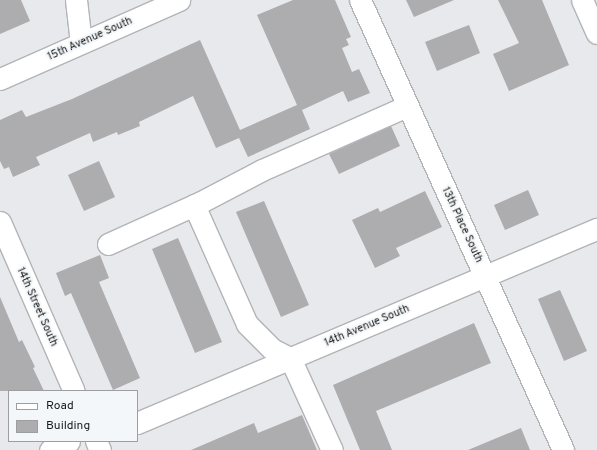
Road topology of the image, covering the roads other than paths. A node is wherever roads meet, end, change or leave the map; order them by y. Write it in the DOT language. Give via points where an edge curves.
graph roads {
  1 [pos="76,0"];
  2 [pos="179,0"];
  3 [pos="360,0"];
  4 [pos="582,0"];
  5 [pos="597,32"];
  6 [pos="81,43"];
  7 [pos="0,78"];
  8 [pos="407,106"];
  9 [pos="194,205"];
  10 [pos="0,222"];
  11 [pos="597,229"];
  12 [pos="108,244"];
  13 [pos="485,276"];
  14 [pos="290,358"];
  15 [pos="74,390"];
  16 [pos="138,423"];
  17 [pos="67,442"];
  18 [pos="50,450"];
  19 [pos="332,450"];
  20 [pos="563,450"];
  1 -- 6 [label="street"];
  2 -- 6 [label="street, 15th Avenue South"];
  3 -- 8 [label="street, 13th Place South"];
  4 -- 5 [label="street"];
  6 -- 7 [label="street, 15th Avenue South"];
  8 -- 9 [label="street" via="262,170"];
  8 -- 13 [label="street, 13th Place South"];
  9 -- 12 [label="street"];
  9 -- 14 [label="street" via="247,324 272,349"];
  10 -- 15 [label="street, 14th Street South"];
  11 -- 13 [label="street, 14th Avenue South"];
  13 -- 14 [label="street, 14th Avenue South"];
  13 -- 20 [label="street, 13th Place South"];
  14 -- 16 [label="street, 14th Avenue South"];
  14 -- 19 [label="street"];
  17 -- 18 [label="street"];
}
